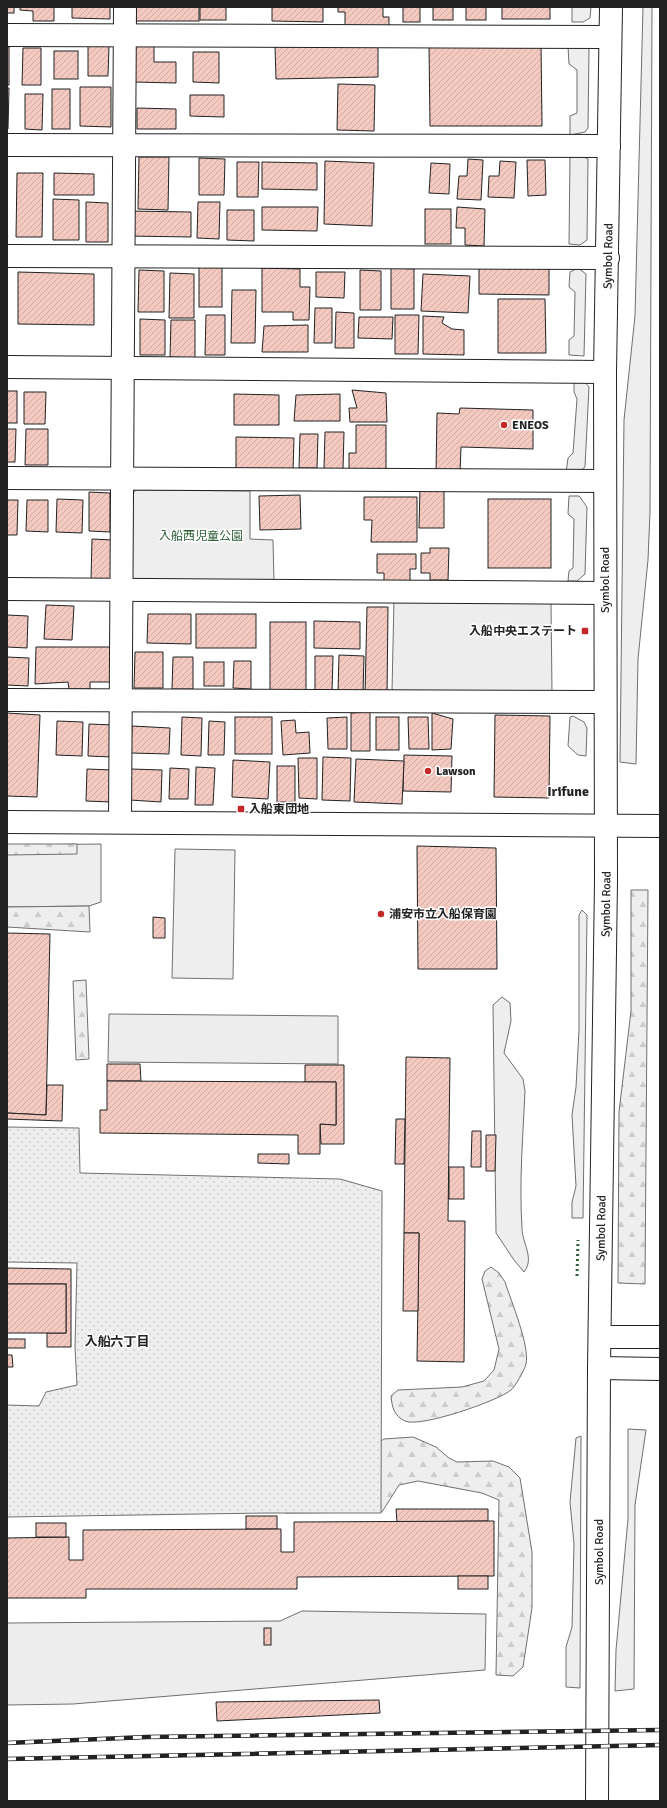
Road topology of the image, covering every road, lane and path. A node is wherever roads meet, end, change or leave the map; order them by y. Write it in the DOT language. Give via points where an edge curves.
graph roads {
  1 [pos="125,7"];
  2 [pos="611,7"];
  3 [pos="7,35"];
  4 [pos="125,36"];
  5 [pos="610,37"];
  6 [pos="7,145"];
  7 [pos="124,145"];
  8 [pos="609,146"];
  9 [pos="7,256"];
  10 [pos="124,256"];
  11 [pos="608,258"];
  12 [pos="7,367"];
  13 [pos="122,368"];
  14 [pos="605,372"];
  15 [pos="7,478"];
  16 [pos="122,479"];
  17 [pos="605,481"];
  18 [pos="7,589"];
  19 [pos="122,591"];
  20 [pos="605,593"];
  21 [pos="7,700"];
  22 [pos="120,701"];
  23 [pos="605,702"];
  24 [pos="120,821"];
  25 [pos="7,822"];
  26 [pos="606,826"];
  27 [pos="660,826"];
  28 [pos="600,1337"];
  29 [pos="660,1337"];
  30 [pos="599,1368"];
  31 [pos="660,1370"];
  32 [pos="597,1801"];
  1 -- 4 [label="street"];
  2 -- 5 [label="street, Symbol Road"];
  3 -- 4 [label="street"];
  4 -- 5 [label="street"];
  4 -- 7 [label="street"];
  5 -- 8 [label="street, Symbol Road"];
  6 -- 7 [label="street"];
  7 -- 8 [label="street"];
  7 -- 10 [label="street"];
  8 -- 11 [label="street, Symbol Road"];
  9 -- 10 [label="street"];
  10 -- 11 [label="street"];
  10 -- 13 [label="street"];
  11 -- 14 [label="street, Symbol Road"];
  12 -- 13 [label="street"];
  13 -- 14 [label="street"];
  13 -- 16 [label="street"];
  14 -- 17 [label="street, Symbol Road"];
  15 -- 16 [label="street"];
  16 -- 17 [label="street"];
  16 -- 19 [label="street"];
  17 -- 20 [label="street, Symbol Road"];
  18 -- 19 [label="street"];
  19 -- 20 [label="street"];
  19 -- 22 [label="street"];
  20 -- 23 [label="street, Symbol Road"];
  21 -- 22 [label="street"];
  22 -- 23 [label="street"];
  22 -- 24 [label="street"];
  23 -- 26 [label="street, Symbol Road"];
  24 -- 25 [label="street"];
  24 -- 26 [label="street"];
  26 -- 27 [label="street"];
  26 -- 28 [label="street, Symbol Road"];
  28 -- 29 [label="street"];
  28 -- 30 [label="street, Symbol Road"];
  30 -- 31 [label="street"];
  30 -- 32 [label="street, Symbol Road"];
}
